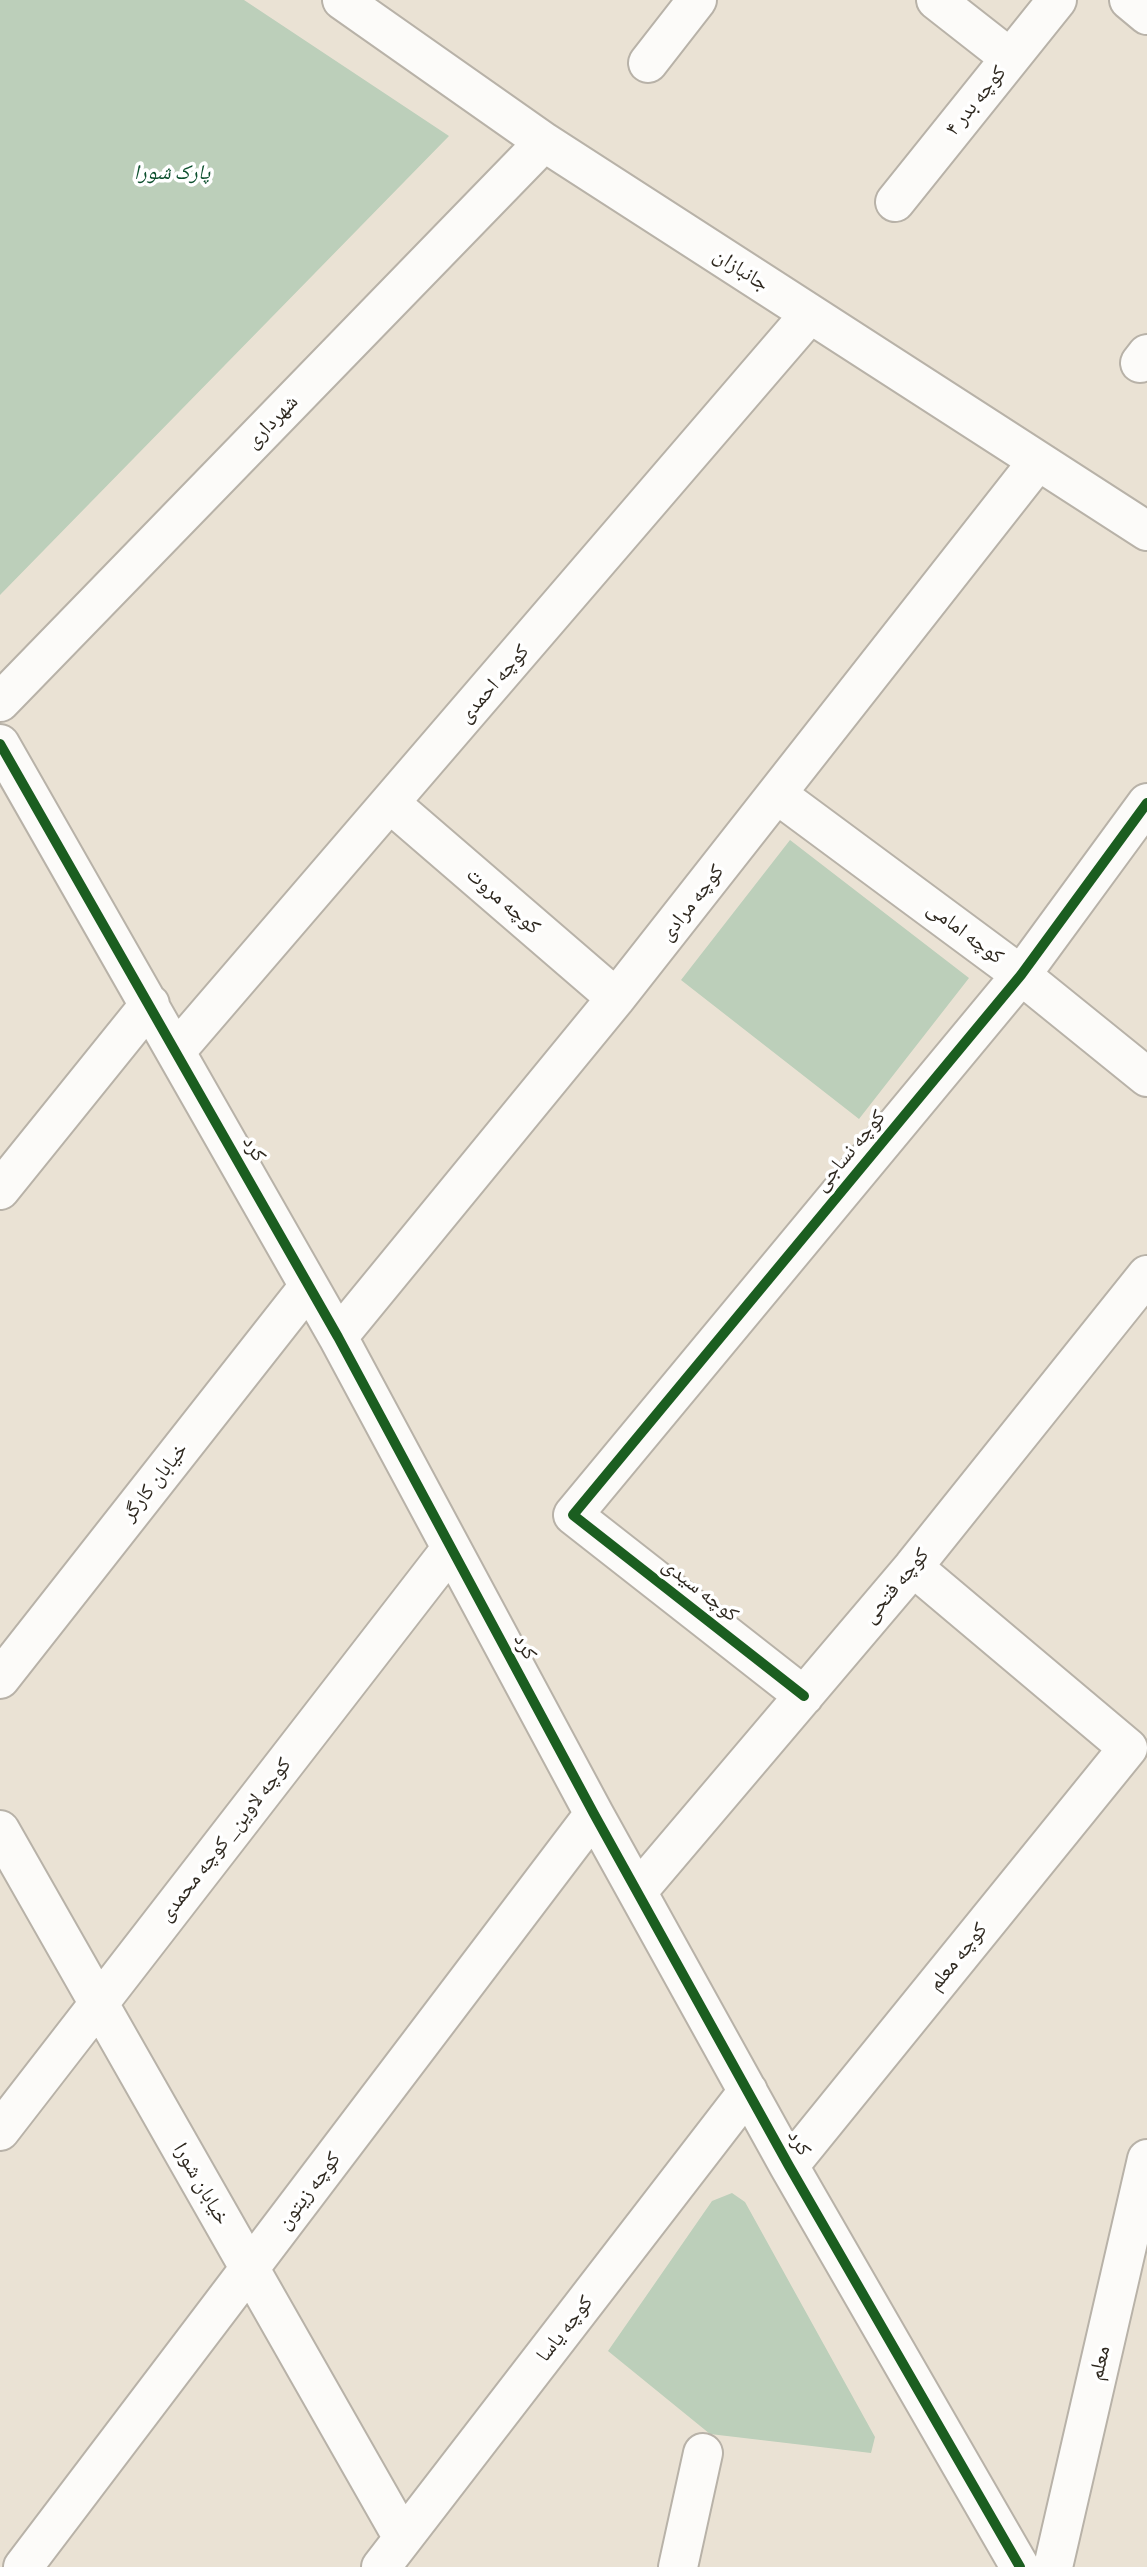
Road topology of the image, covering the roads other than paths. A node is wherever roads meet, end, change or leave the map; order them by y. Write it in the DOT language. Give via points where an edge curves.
graph roads {
  1 [pos="342,0"];
  2 [pos="698,0"];
  3 [pos="936,0"];
  4 [pos="1056,0"];
  5 [pos="1129,0"];
  6 [pos="1147,15"];
  7 [pos="1010,58"];
  8 [pos="648,63"];
  9 [pos="544,142"];
  10 [pos="895,202"];
  11 [pos="809,315"];
  12 [pos="1038,461"];
  13 [pos="1147,531"];
  14 [pos="0,702"];
  15 [pos="0,744"];
  16 [pos="778,795"];
  17 [pos="1147,803"];
  18 [pos="391,804"];
  19 [pos="1021,975"];
  20 [pos="616,998"];
  21 [pos="150,1004"];
  22 [pos="176,1051"];
  23 [pos="1147,1077"];
  24 [pos="0,1190"];
  25 [pos="1147,1275"];
  26 [pos="309,1286"];
  27 [pos="338,1337"];
  28 [pos="573,1515"];
  29 [pos="450,1549"];
  30 [pos="914,1567"];
  31 [pos="0,1679"];
  32 [pos="804,1696"];
  33 [pos="594,1814"];
  34 [pos="0,1830"];
  35 [pos="638,1891"];
  36 [pos="98,2004"];
  37 [pos="748,2091"];
  38 [pos="0,2131"];
  39 [pos="1147,2159"];
  40 [pos="789,2166"];
  41 [pos="250,2269"];
  42 [pos="702,2453"];
  43 [pos="392,2553"];
  44 [pos="23,2567"];
  45 [pos="678,2567"];
  46 [pos="1020,2567"];
  47 [pos="1053,2567"];
  1 -- 9 [label="street, جانبازان"];
  2 -- 8 [label="street"];
  3 -- 7 [label="street"];
  4 -- 7 [label="street, کوچه بدر ۴"];
  5 -- 6 [label="street"];
  7 -- 10 [label="street, کوچه بدر ۴"];
  9 -- 11 [label="street, جانبازان"];
  9 -- 14 [label="street, شهرداری"];
  11 -- 12 [label="street, جانبازان"];
  11 -- 18 [label="street, کوچه احمدی"];
  12 -- 13 [label="street, جانبازان"];
  12 -- 16 [label="street, کوچه مرادی"];
  15 -- 21 [label="street, کرد"];
  16 -- 19 [label="street, کوچه امامی"];
  16 -- 20 [label="street, کوچه مرادی"];
  17 -- 19 [label="street, کوچه نساجی"];
  18 -- 20 [label="street, کوچه مروت"];
  18 -- 22 [label="street, کوچه احمدی"];
  19 -- 23 [label="street, کوچه امامی"];
  19 -- 28 [label="street, کوچه نساجی"];
  20 -- 27 [label="street, کوچه مرادی"];
  21 -- 22 [label="street, کرد"];
  21 -- 24 [label="street"];
  22 -- 26 [label="street, کرد"];
  25 -- 30 [label="street, کوچه فتحی"];
  26 -- 27 [label="street, کرد"];
  26 -- 31 [label="street, خیابان کارگر"];
  27 -- 29 [label="street, کرد"];
  28 -- 32 [label="street, کوچه سیدی"];
  29 -- 33 [label="street, کرد"];
  29 -- 36 [label="street, کوچه لاوین_ کوچه محمدی"];
  30 -- 32 [label="street, کوچه فتحی"];
  30 -- 40 [label="street, کوچه معلم" via="1128,1748"];
  32 -- 35 [label="street, کوچه فتحی"];
  33 -- 35 [label="street, کرد"];
  33 -- 41 [label="street, کوچه زیتون"];
  34 -- 36 [label="street, خیابان شورا"];
  35 -- 37 [label="street, کرد"];
  36 -- 38 [label="street, کوچه لاوین_ کوچه محمدی"];
  36 -- 41 [label="street, خیابان شورا"];
  37 -- 40 [label="street, کرد"];
  37 -- 43 [label="street, کوچه یاسا"];
  39 -- 47 [label="street, معلم"];
  40 -- 46 [label="street, کرد"];
  41 -- 43 [label="street, خیابان شورا"];
  41 -- 44 [label="street, کوچه زیتون"];
  42 -- 45 [label="street"];
}
